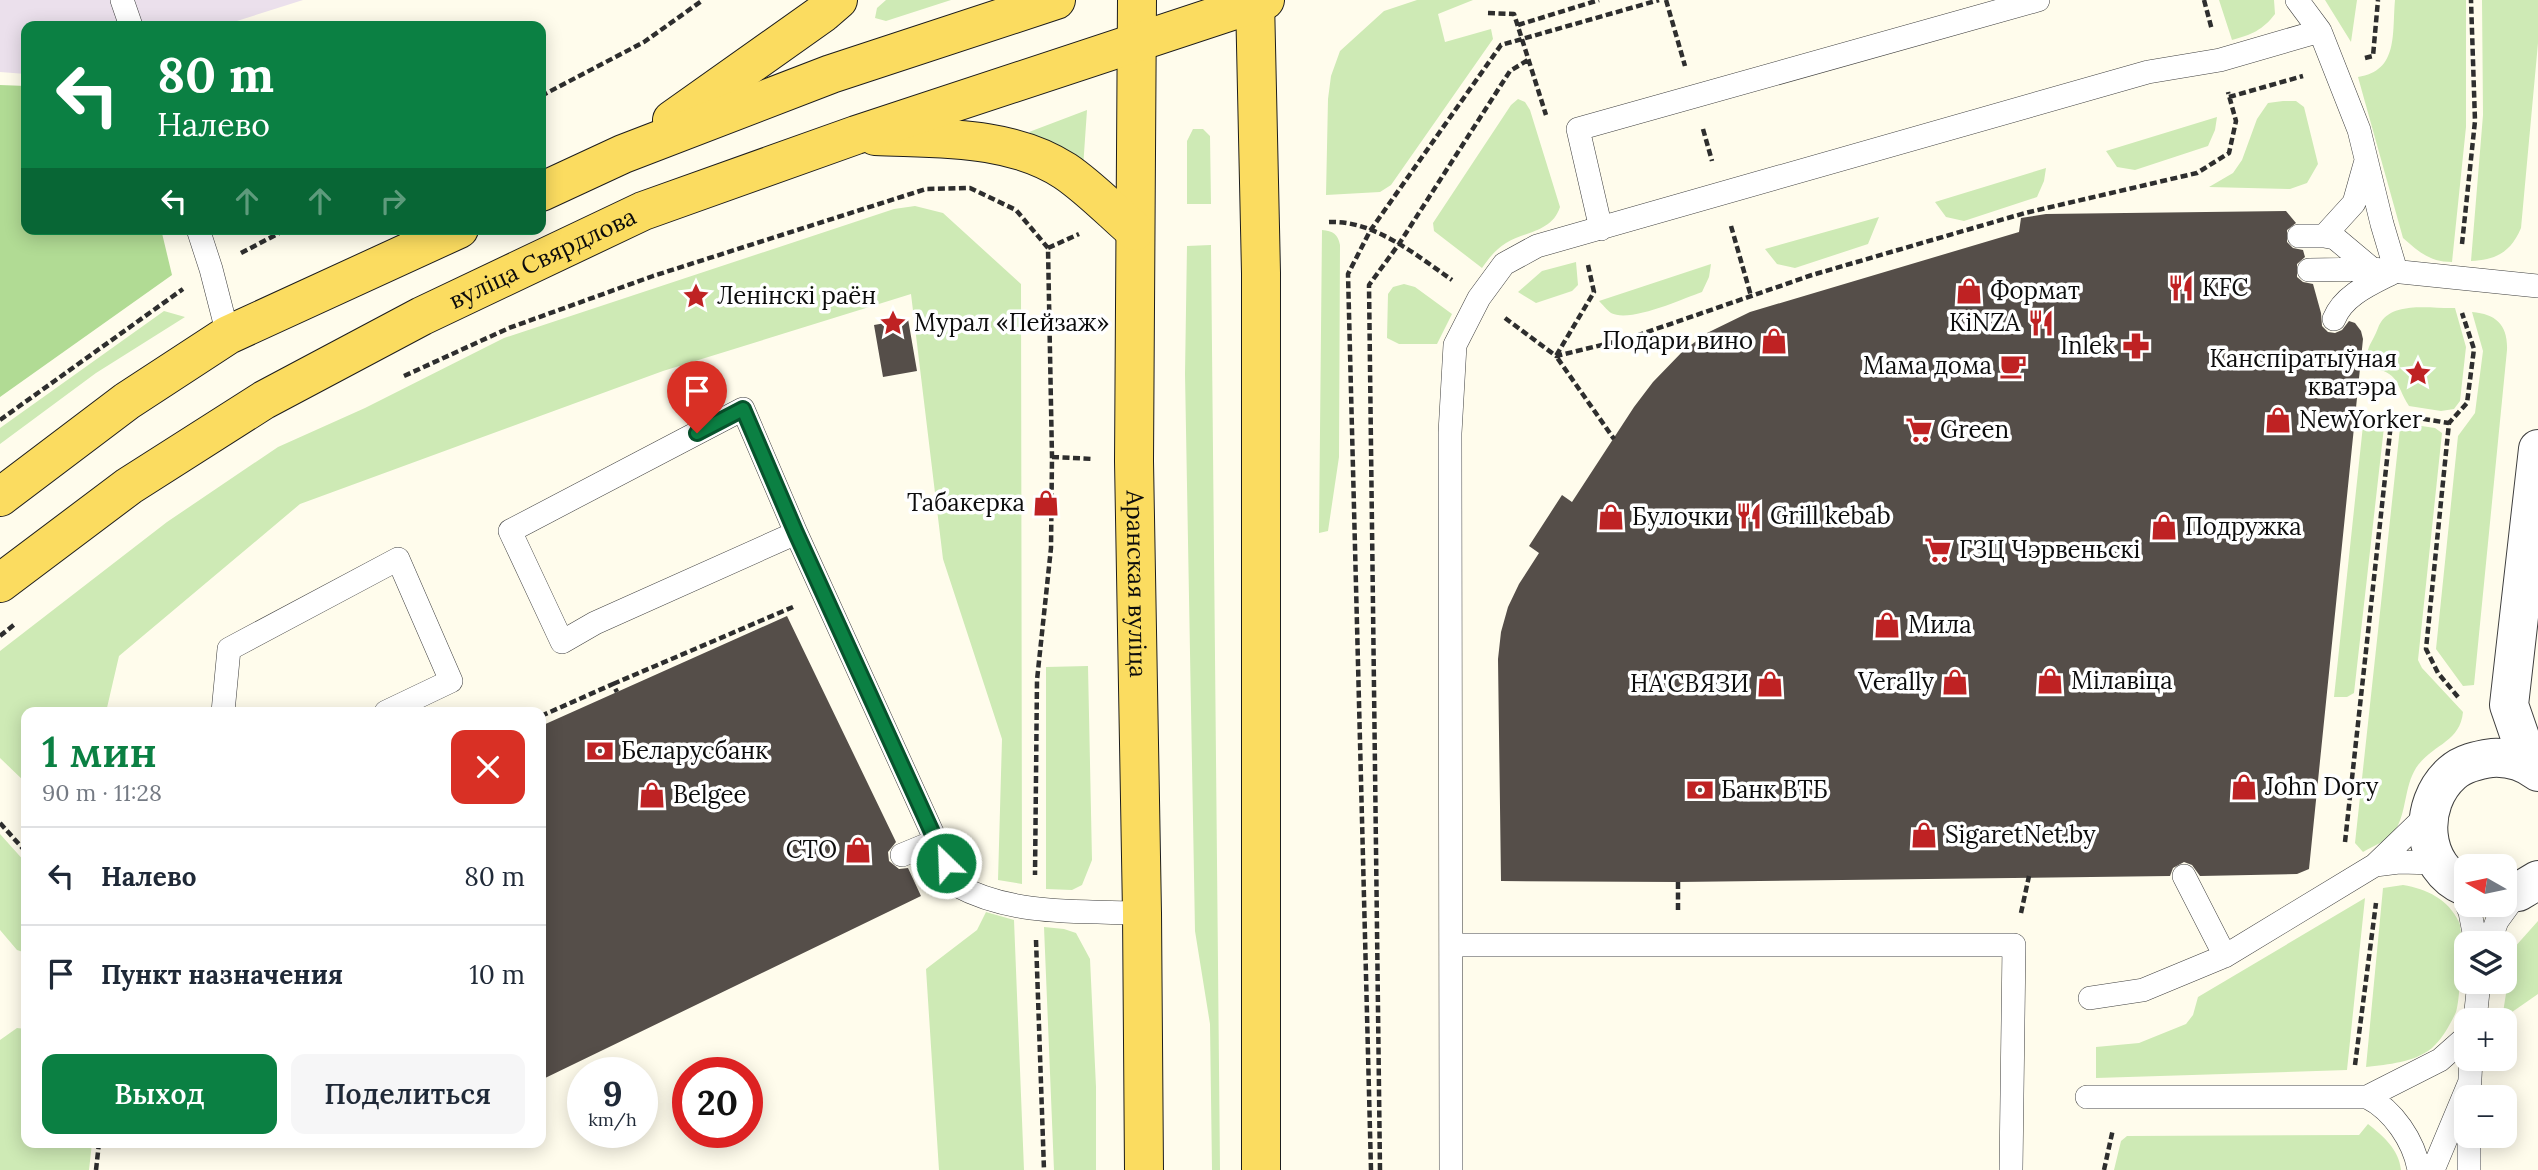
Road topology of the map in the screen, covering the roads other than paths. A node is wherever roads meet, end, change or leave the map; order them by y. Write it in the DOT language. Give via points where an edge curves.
graph roads {
  1 [pos="122,0"];
  2 [pos="838,0"];
  3 [pos="1056,0"];
  4 [pos="1137,0"];
  5 [pos="2038,0"];
  6 [pos="2297,0"];
  7 [pos="1258,1"];
  8 [pos="129,21"];
  9 [pos="2320,32"];
  10 [pos="1138,40"];
  11 [pos="856,135"];
  12 [pos="623,154"];
  13 [pos="2366,161"];
  14 [pos="546,190"];
  15 [pos="1601,229"];
  16 [pos="1135,231"];
  17 [pos="200,235"];
  18 [pos="446,235"];
  19 [pos="2299,236"];
  20 [pos="2324,236"];
  21 [pos="2372,269"];
  22 [pos="2309,270"];
  23 [pos="2396,271"];
  24 [pos="2538,286"];
  25 [pos="2334,319"];
  26 [pos="228,335"];
  27 [pos="2538,449"];
  28 [pos="0,497"];
  29 [pos="796,533"];
  30 [pos="0,583"];
  31 [pos="2509,705"];
  32 [pos="223,707"];
  33 [pos="397,707"];
  34 [pos="2475,760"];
  35 [pos="2534,769"];
  36 [pos="2428,814"];
  37 [pos="936,841"];
  38 [pos="902,855"];
  39 [pos="2375,865"];
  40 [pos="2184,876"];
  41 [pos="2454,882"];
  42 [pos="2454,886"];
  43 [pos="2520,888"];
  44 [pos="1142,913"];
  45 [pos="2493,931"];
  46 [pos="1451,945"];
  47 [pos="2225,956"];
  48 [pos="2090,998"];
  49 [pos="2454,1048"];
  50 [pos="2087,1097"];
  51 [pos="2367,1097"];
  52 [pos="2454,1124"];
  53 [pos="2469,1148"];
  54 [pos="1144,1170"];
  55 [pos="1261,1170"];
  56 [pos="1451,1170"];
  57 [pos="2011,1170"];
  58 [pos="2419,1170"];
  59 [pos="2433,1170"];
  60 [pos="2469,1170"];
  1 -- 8 [label="lane"];
  2 -- 12 [label="main road"];
  3 -- 12 [label="main road" via="831,74"];
  4 -- 10 [label="main road, Аранская вуліца"];
  5 -- 15 [label="lane" via="1577,130"];
  6 -- 9 [label="lane"];
  7 -- 10 [label="main road, вуліца Свярдлова"];
  7 -- 55 [label="main road"];
  9 -- 13 [label="lane" via="2359,130"];
  9 -- 15 [label="lane" via="2220,60 2148,72"];
  10 -- 11 [label="main road, вуліца Свярдлова"];
  10 -- 16 [label="main road, Аранская вуліца"];
  11 -- 16 [label="main road" via="986,142 1036,157 1065,171"];
  11 -- 30 [label="main road, вуліца Свярдлова" via="643,211 422,316 264,400 129,486"];
  12 -- 14 [label="main road"];
  13 -- 20 [label="lane" via="2354,203"];
  13 -- 23 [label="lane"];
  15 -- 46 [label="lane" via="1537,246 1504,264 1479,298 1455,345 1450,433"];
  16 -- 44 [label="main road, Аранская вуліца"];
  17 -- 26 [label="lane"];
  18 -- 26 [label="main road"];
  19 -- 20 [label="lane"];
  20 -- 21 [label="lane" via="2335,238"];
  21 -- 22 [label="lane"];
  21 -- 23 [label="lane"];
  23 -- 24 [label="lane"];
  23 -- 25 [label="lane" via="2350,297"];
  26 -- 28 [label="main road" via="127,401"];
  27 -- 31 [label="street"];
  29 -- 29 [label="lane" via="743,409 510,531 562,642"];
  29 -- 37 [label="lane"];
  31 -- 34 [label="street"];
  31 -- 35 [label="street"];
  32 -- 33 [label="lane" via="229,649 398,559 452,681"];
  34 -- 35 [label="street" via="2503,757"];
  34 -- 36 [label="street" via="2453,772 2437,791"];
  36 -- 39 [label="lane"];
  36 -- 41 [label="street" via="2428,840"];
  37 -- 38 [label="lane"];
  37 -- 44 [label="lane" via="956,884 975,895 1034,909"];
  39 -- 42 [label="lane" via="2399,862"];
  39 -- 47 [label="lane"];
  40 -- 47 [label="lane"];
  43 -- 45 [label="lane"];
  44 -- 54 [label="main road, Аранская вуліца"];
  46 -- 56 [label="lane"];
  46 -- 57 [label="lane" via="2014,945"];
  47 -- 48 [label="lane" via="2143,990"];
  49 -- 51 [label="lane" via="2440,1060"];
  50 -- 51 [label="lane"];
  51 -- 58 [label="lane" via="2393,1118 2409,1141"];
  52 -- 59 [label="lane"];
  53 -- 60 [label="lane"];
}
